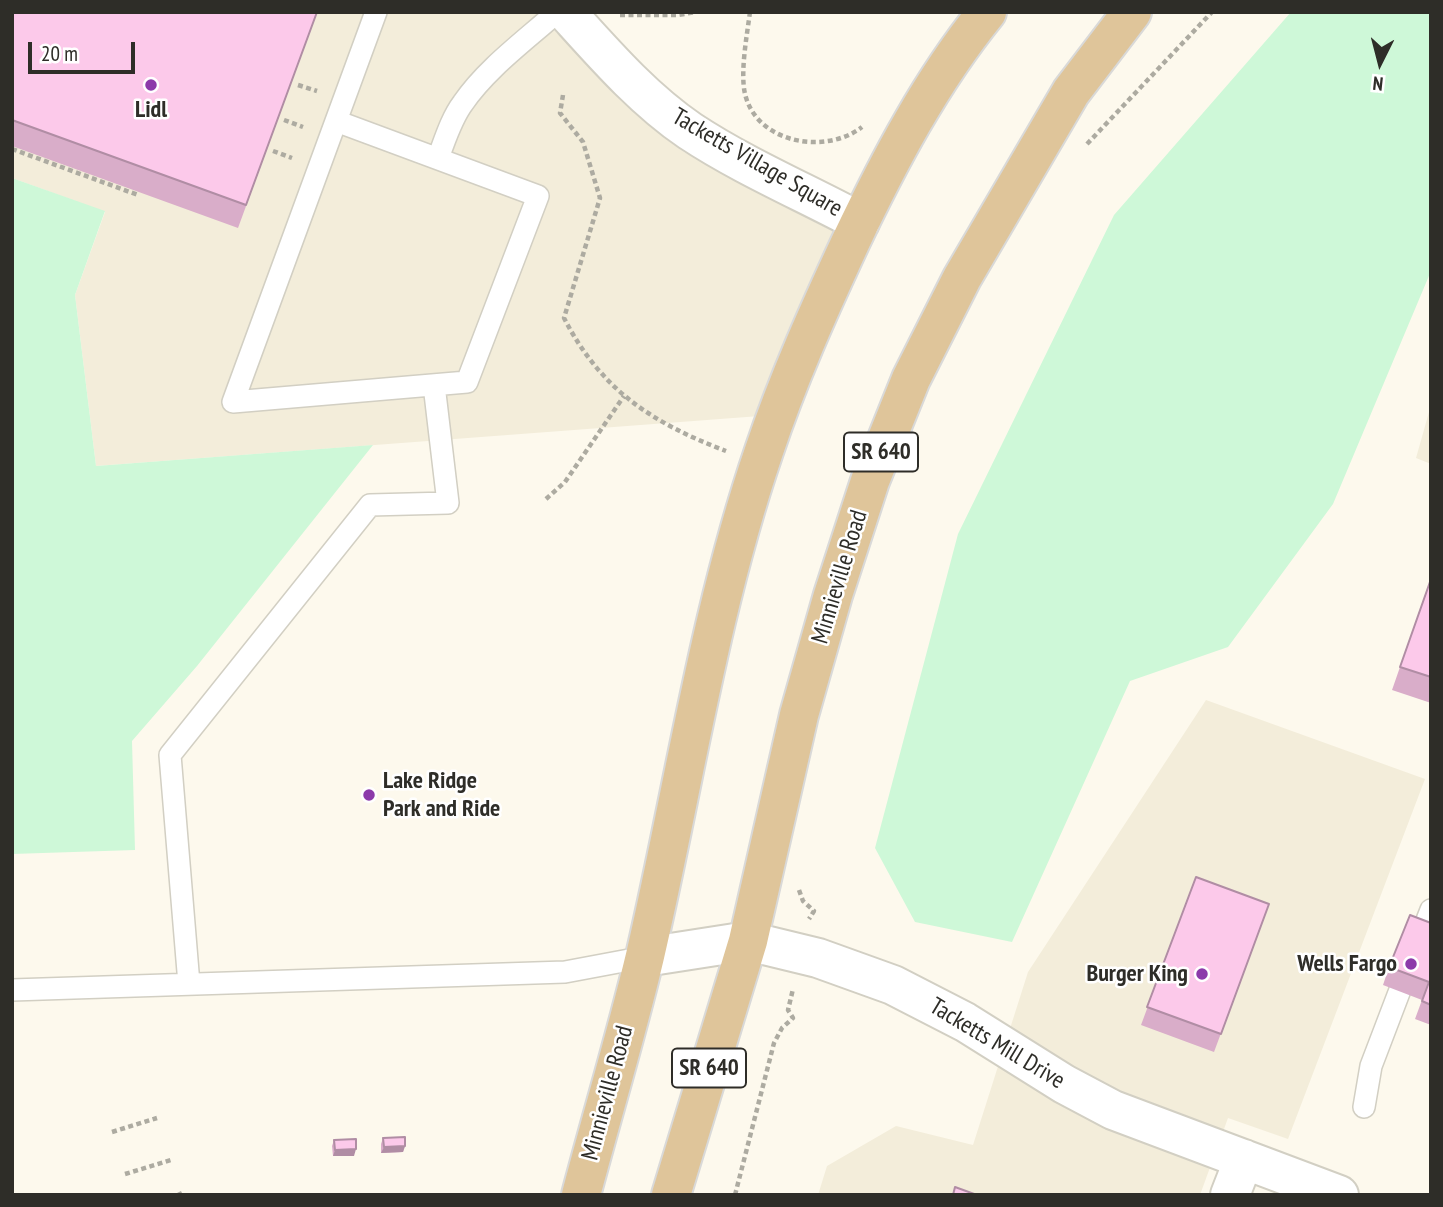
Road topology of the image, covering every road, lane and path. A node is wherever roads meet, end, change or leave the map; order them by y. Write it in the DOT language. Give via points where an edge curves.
graph roads {
  1 [pos="376,12"];
  2 [pos="557,12"];
  3 [pos="566,12"];
  4 [pos="696,12"];
  5 [pos="750,12"];
  6 [pos="987,12"];
  7 [pos="1132,12"];
  8 [pos="1212,12"];
  9 [pos="615,15"];
  10 [pos="298,85"];
  11 [pos="325,94"];
  12 [pos="563,94"];
  13 [pos="336,121"];
  14 [pos="862,127"];
  15 [pos="1084,148"];
  16 [pos="12,149"];
  17 [pos="438,158"];
  18 [pos="138,195"];
  19 [pos="860,222"];
  20 [pos="434,385"];
  21 [pos="624,396"];
  22 [pos="737,455"];
  23 [pos="546,499"];
  24 [pos="798,881"];
  25 [pos="1431,910"];
  26 [pos="810,918"];
  27 [pos="1420,938"];
  28 [pos="748,941"];
  29 [pos="645,957"];
  30 [pos="189,984"];
  31 [pos="12,990"];
  32 [pos="1400,990"];
  33 [pos="788,1010"];
  34 [pos="1364,1107"];
  35 [pos="157,1118"];
  36 [pos="112,1132"];
  37 [pos="1244,1159"];
  38 [pos="171,1160"];
  39 [pos="125,1174"];
  40 [pos="581,1195"];
  41 [pos="671,1195"];
  42 [pos="735,1195"];
  43 [pos="1230,1195"];
  44 [pos="1339,1195"];
  1 -- 13 [label="lane"];
  2 -- 17 [label="lane" via="462,104"];
  3 -- 19 [label="street, Tacketts Village Square" via="649,98 690,130"];
  4 -- 9 [label="path"];
  5 -- 14 [label="path" via="744,92 764,123 786,136 813,143 840,139"];
  6 -- 19 [label="main road, Minnieville Road" via="936,85"];
  7 -- 28 [label="main road, Minnieville Road / SR 640" via="1071,92 962,278 911,379 870,481 833,595 799,715"];
  8 -- 15 [label="path"];
  10 -- 11 [label="path"];
  12 -- 21 [label="path" via="560,113 583,142 600,198 564,318 582,350"];
  13 -- 17 [label="lane"];
  13 -- 20 [label="lane" via="233,402"];
  16 -- 18 [label="path"];
  17 -- 20 [label="lane" via="538,196 467,382"];
  19 -- 29 [label="main road, Minnieville Road" via="811,326 763,453 726,581"];
  20 -- 30 [label="lane" via="448,503 370,505 170,755"];
  21 -- 22 [label="path" via="672,428"];
  21 -- 23 [label="path" via="565,482"];
  24 -- 26 [label="path" via="803,901 814,911"];
  25 -- 27 [label="lane"];
  28 -- 29 [label="street, Tacketts Mill Drive"];
  28 -- 37 [label="street, Tacketts Mill Drive" via="818,958 894,985 965,1022 1086,1097"];
  28 -- 41 [label="main road, Minnieville Road / SR 640"];
  29 -- 30 [label="lane" via="565,972"];
  29 -- 40 [label="main road, Minnieville Road"];
  30 -- 31 [label="lane"];
  32 -- 34 [label="lane" via="1371,1066"];
  33 -- 42 [label="path" via="793,1018 774,1043"];
  35 -- 36 [label="path"];
  37 -- 43 [label="street"];
  37 -- 44 [label="street, Tacketts Mill Drive"];
  38 -- 39 [label="path"];
}
